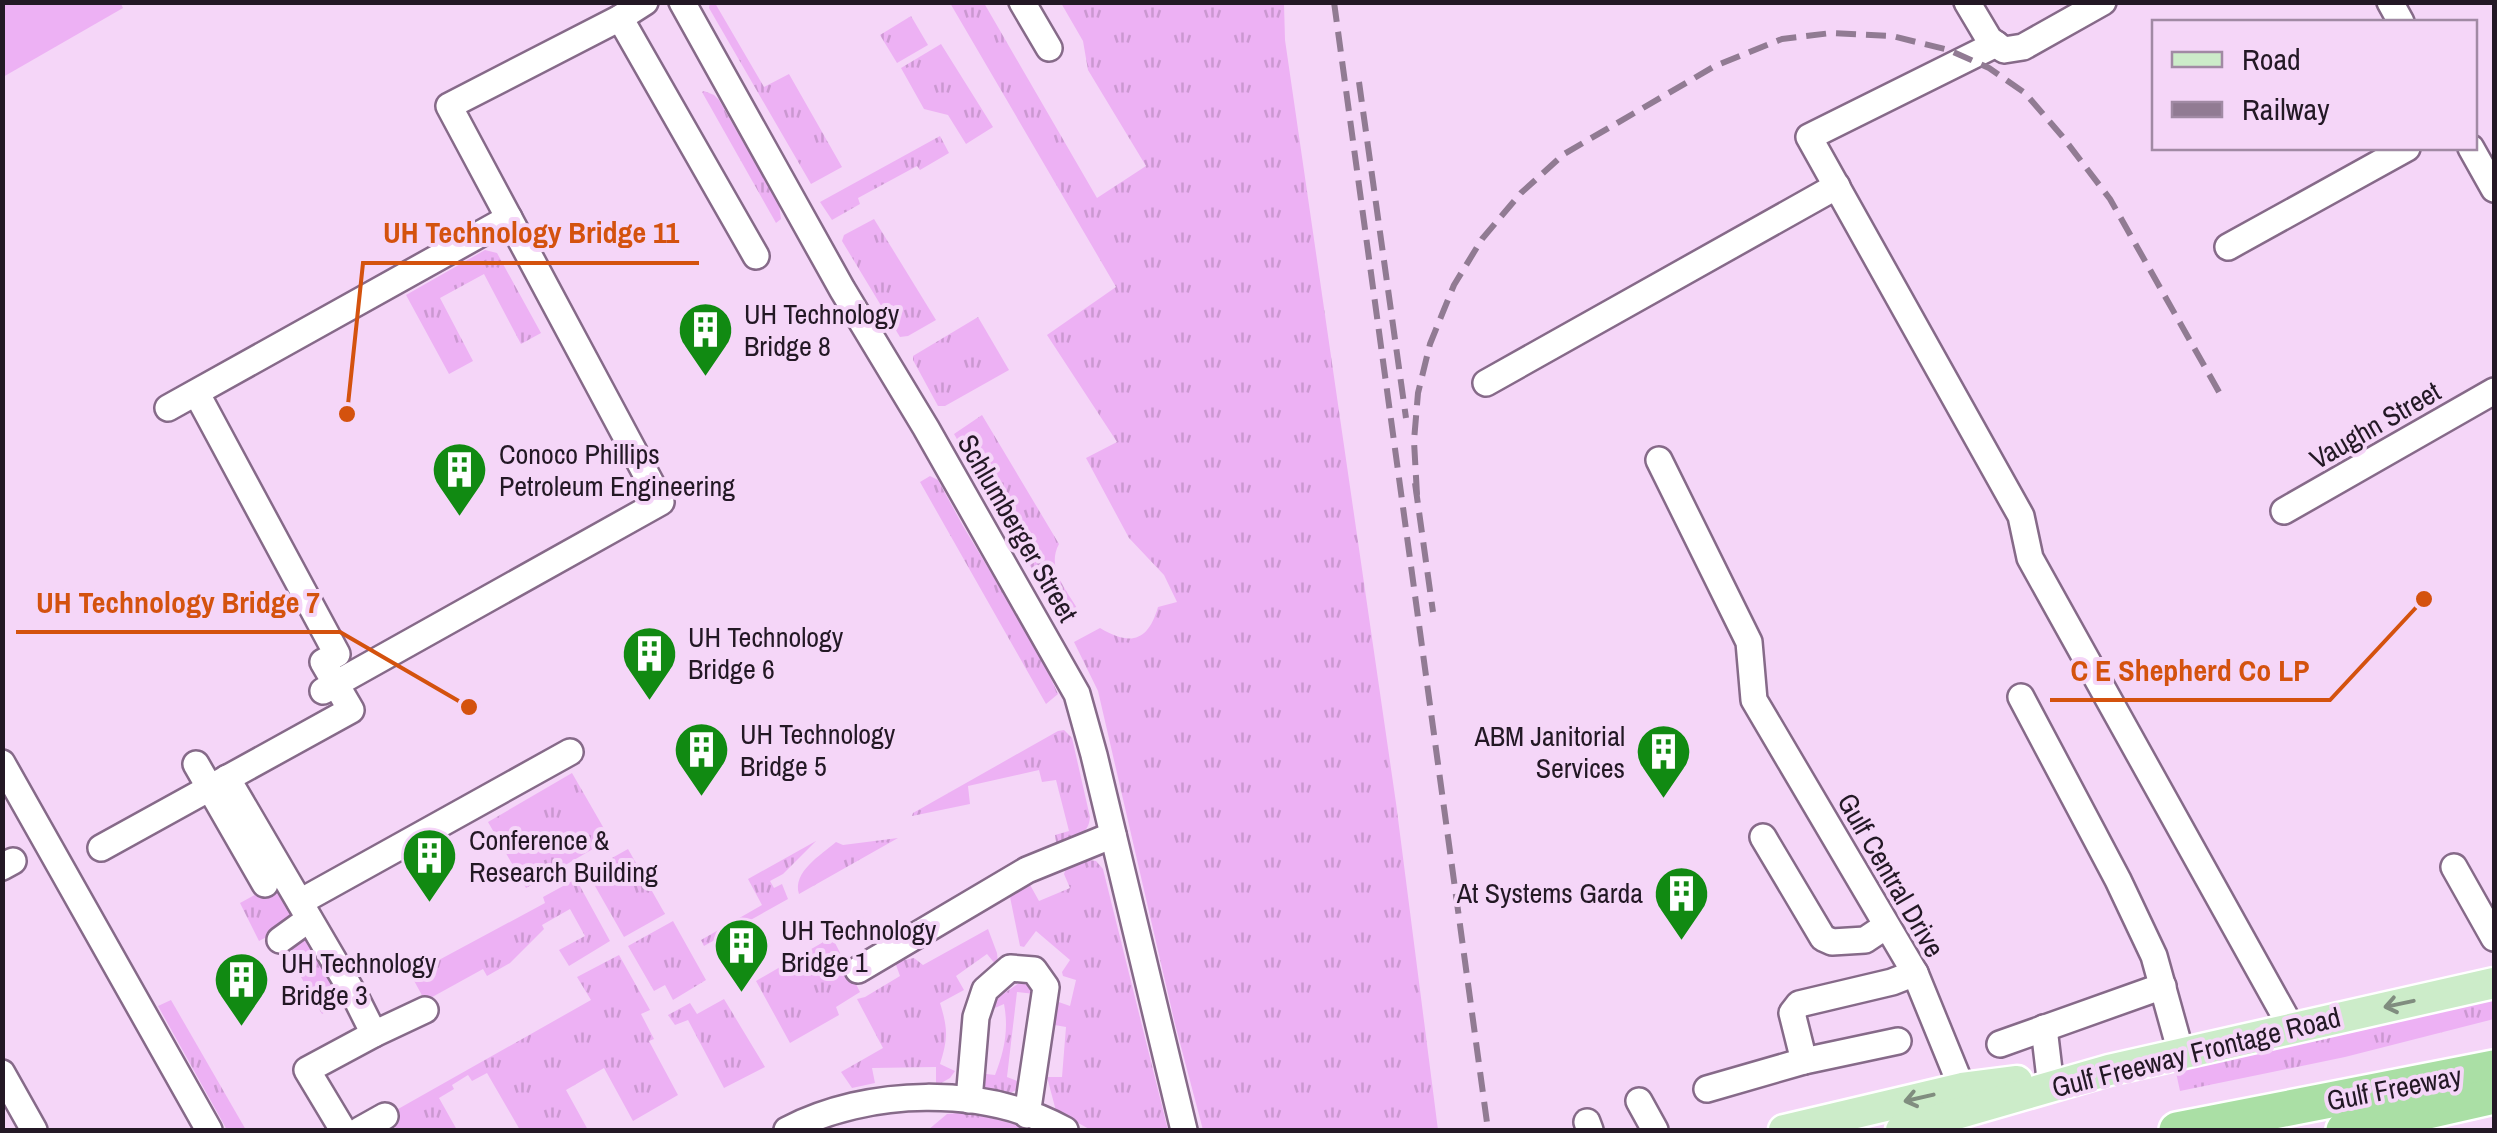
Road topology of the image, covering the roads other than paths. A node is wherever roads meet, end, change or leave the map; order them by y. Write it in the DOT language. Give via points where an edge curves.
graph roads {
  1 [pos="645,2"];
  2 [pos="682,2"];
  3 [pos="1022,2"];
  4 [pos="1967,2"];
  5 [pos="2103,2"];
  6 [pos="620,18"];
  7 [pos="1996,44"];
  8 [pos="1048,48"];
  9 [pos="2403,150"];
  10 [pos="2472,150"];
  11 [pos="1837,186"];
  12 [pos="2494,189"];
  13 [pos="509,218"];
  14 [pos="2228,247"];
  15 [pos="756,256"];
  16 [pos="1486,383"];
  17 [pos="2494,392"];
  18 [pos="197,394"];
  19 [pos="168,408"];
  20 [pos="1659,460"];
  21 [pos="2284,511"];
  22 [pos="329,687"];
  23 [pos="2021,697"];
  24 [pos="570,752"];
  25 [pos="2,763"];
  26 [pos="196,764"];
  27 [pos="218,783"];
  28 [pos="1113,834"];
  29 [pos="1763,837"];
  30 [pos="100,848"];
  31 [pos="2454,867"];
  32 [pos="264,884"];
  33 [pos="304,910"];
  34 [pos="1886,926"];
  35 [pos="2494,938"];
  36 [pos="280,940"];
  37 [pos="858,970"];
  38 [pos="1915,972"];
  39 [pos="2494,984"];
  40 [pos="2162,986"];
  41 [pos="425,1010"];
  42 [pos="2291,1027"];
  43 [pos="2044,1028"];
  44 [pos="374,1034"];
  45 [pos="1898,1040"];
  46 [pos="2000,1044"];
  47 [pos="2181,1053"];
  48 [pos="1804,1061"];
  49 [pos="2,1073"];
  50 [pos="2490,1074"];
  51 [pos="2050,1082"];
  52 [pos="1962,1088"];
  53 [pos="1707,1089"];
  54 [pos="969,1100"];
  55 [pos="1639,1101"];
  56 [pos="1027,1115"];
  57 [pos="385,1116"];
  58 [pos="34,1130"];
  59 [pos="208,1130"];
  60 [pos="342,1130"];
  61 [pos="360,1130"];
  62 [pos="787,1130"];
  63 [pos="1064,1130"];
  64 [pos="1184,1130"];
  65 [pos="1655,1130"];
  66 [pos="1784,1130"];
  67 [pos="1900,1130"];
  68 [pos="2176,1130"];
  69 [pos="2344,1130"];
  1 -- 6 [label="street"];
  2 -- 28 [label="street, Schlumberger Street" via="1077,694"];
  3 -- 8 [label="street"];
  4 -- 7 [label="street"];
  5 -- 7 [label="street" via="2023,48"];
  6 -- 13 [label="street" via="450,106"];
  6 -- 15 [label="street"];
  7 -- 11 [label="street" via="1809,137"];
  9 -- 14 [label="street"];
  10 -- 12 [label="street"];
  11 -- 16 [label="street"];
  11 -- 42 [label="street" via="2020,516 2030,558"];
  13 -- 18 [label="street"];
  13 -- 22 [label="street" via="661,502"];
  17 -- 21 [label="street, Vaughn Street"];
  18 -- 19 [label="street"];
  18 -- 22 [label="street" via="337,654 324,662"];
  20 -- 34 [label="street, Gulf Central Drive" via="1749,642 1754,700"];
  22 -- 27 [label="street" via="351,710"];
  23 -- 40 [label="street" via="2118,880"];
  24 -- 33 [label="street"];
  25 -- 59 [label="street"];
  26 -- 27 [label="street"];
  27 -- 30 [label="street"];
  27 -- 32 [label="street"];
  27 -- 33 [label="street"];
  28 -- 37 [label="street" via="1028,870"];
  28 -- 64 [label="street, Schlumberger Street"];
  29 -- 34 [label="street" via="1823,938 1866,940"];
  31 -- 35 [label="street"];
  33 -- 36 [label="street"];
  33 -- 44 [label="street"];
  34 -- 38 [label="street, Gulf Central Drive"];
  38 -- 48 [label="street" via="1798,1004 1792,1013"];
  38 -- 52 [label="street, Gulf Central Drive"];
  39 -- 42 [label="main road, Gulf Freeway Frontage Road, one-way"];
  40 -- 43 [label="street"];
  40 -- 47 [label="street"];
  41 -- 44 [label="street"];
  42 -- 47 [label="main road, Gulf Freeway Frontage Road"];
  43 -- 46 [label="street"];
  43 -- 51 [label="street"];
  44 -- 60 [label="street" via="307,1070"];
  45 -- 48 [label="street"];
  47 -- 51 [label="main road, Gulf Freeway Frontage Road"];
  48 -- 53 [label="street"];
  49 -- 58 [label="street"];
  50 -- 68 [label="highway, Gulf Freeway"];
  50 -- 69 [label="highway, Gulf Freeway"];
  51 -- 52 [label="main road"];
  51 -- 67 [label="main road, Gulf Freeway Frontage Road"];
  52 -- 66 [label="main road, one-way"];
  54 -- 56 [label="street"];
  54 -- 56 [label="street" via="984,990 1010,968 1034,970 1046,987"];
  54 -- 62 [label="street" via="864,1104"];
  55 -- 65 [label="street"];
  56 -- 63 [label="street"];
  57 -- 61 [label="street"];
}
